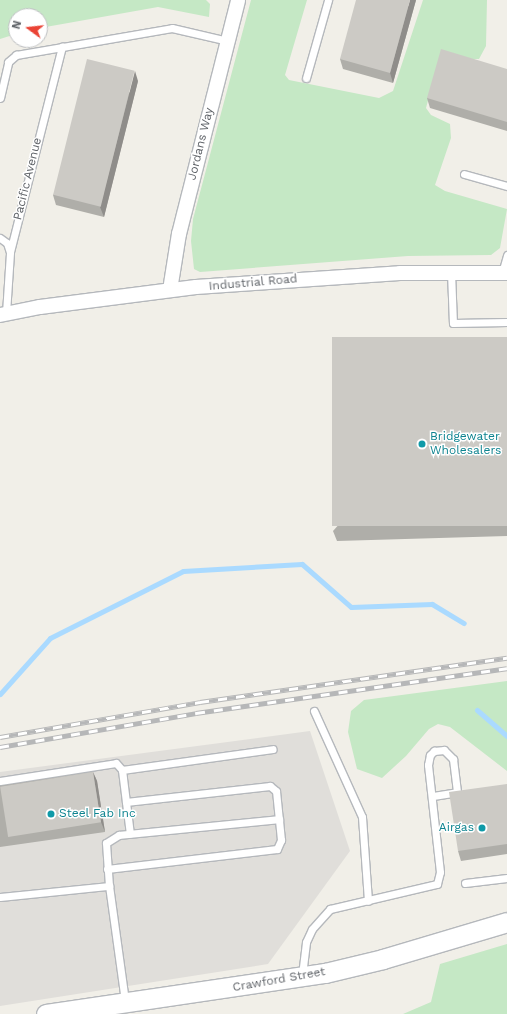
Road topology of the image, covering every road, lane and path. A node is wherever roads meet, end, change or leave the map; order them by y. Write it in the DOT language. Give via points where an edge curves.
graph roads {
  1 [pos="238,0"];
  2 [pos="328,0"];
  3 [pos="228,41"];
  4 [pos="62,46"];
  5 [pos="306,78"];
  6 [pos="0,98"];
  7 [pos="464,174"];
  8 [pos="507,186"];
  9 [pos="0,238"];
  10 [pos="10,252"];
  11 [pos="507,255"];
  12 [pos="451,272"];
  13 [pos="505,273"];
  14 [pos="170,290"];
  15 [pos="3,314"];
  16 [pos="507,322"];
  17 [pos="314,711"];
  18 [pos="273,749"];
  19 [pos="122,770"];
  20 [pos="0,780"];
  21 [pos="433,796"];
  22 [pos="126,802"];
  23 [pos="279,819"];
  24 [pos="130,834"];
  25 [pos="107,869"];
  26 [pos="507,878"];
  27 [pos="465,883"];
  28 [pos="109,886"];
  29 [pos="0,897"];
  30 [pos="368,901"];
  31 [pos="507,922"];
  32 [pos="302,977"];
  33 [pos="125,1003"];
  34 [pos="46,1014"];
  1 -- 3 [label="street, Jordans Way"];
  2 -- 5 [label="lane"];
  3 -- 4 [label="lane" via="172,28"];
  3 -- 14 [label="street, Jordans Way" via="179,234"];
  4 -- 6 [label="lane" via="13,56 8,62"];
  4 -- 10 [label="lane, Pacific Avenue"];
  7 -- 8 [label="lane"];
  9 -- 10 [label="lane" via="7,244"];
  10 -- 15 [label="lane, Pacific Avenue"];
  11 -- 13 [label="lane"];
  12 -- 13 [label="street, Industrial Road"];
  12 -- 14 [label="street, Industrial Road" via="323,277"];
  12 -- 16 [label="lane" via="453,323"];
  14 -- 15 [label="street, Industrial Road"];
  17 -- 30 [label="lane" via="362,817"];
  18 -- 19 [label="lane"];
  19 -- 20 [label="lane" via="116,763 110,763"];
  19 -- 22 [label="lane"];
  21 -- 21 [label="lane" via="460,791 453,759 449,753 439,749 434,750 429,760"];
  21 -- 30 [label="lane" via="440,872 437,884"];
  22 -- 23 [label="lane" via="270,786 276,791"];
  22 -- 24 [label="lane"];
  23 -- 24 [label="lane"];
  23 -- 25 [label="lane" via="281,840 277,849"];
  24 -- 25 [label="lane" via="106,843"];
  25 -- 28 [label="lane"];
  26 -- 27 [label="lane"];
  28 -- 29 [label="lane"];
  28 -- 33 [label="lane"];
  30 -- 32 [label="lane" via="330,909 321,918 306,942"];
  31 -- 32 [label="main road, Crawford Street" via="383,959"];
  32 -- 33 [label="main road, Crawford Street"];
  33 -- 34 [label="main road, Crawford Street"];
}
